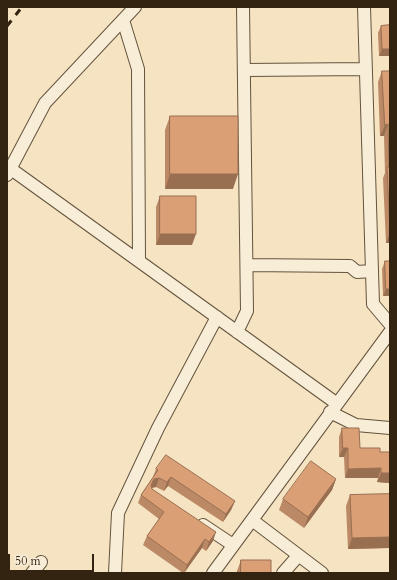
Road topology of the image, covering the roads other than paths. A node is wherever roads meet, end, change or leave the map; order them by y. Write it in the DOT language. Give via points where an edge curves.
graph roads {
  1 [pos="135,7"];
  2 [pos="243,7"];
  3 [pos="364,7"];
  4 [pos="123,20"];
  5 [pos="366,69"];
  6 [pos="244,70"];
  7 [pos="9,172"];
  8 [pos="139,261"];
  9 [pos="246,265"];
  10 [pos="372,271"];
  11 [pos="216,317"];
  12 [pos="390,324"];
  13 [pos="237,332"];
  14 [pos="390,332"];
  15 [pos="333,408"];
  16 [pos="390,428"];
  17 [pos="194,519"];
  18 [pos="252,520"];
  19 [pos="234,545"];
  20 [pos="298,556"];
  21 [pos="41,562"];
  22 [pos="32,573"];
  23 [pos="115,573"];
  24 [pos="213,573"];
  25 [pos="283,573"];
  26 [pos="322,573"];
  1 -- 4 [label="street"];
  2 -- 6 [label="street"];
  3 -- 5 [label="street"];
  4 -- 7 [label="street" via="45,103"];
  4 -- 8 [label="street" via="138,69"];
  5 -- 6 [label="street"];
  5 -- 10 [label="street"];
  6 -- 9 [label="street"];
  7 -- 8 [label="street"];
  8 -- 11 [label="street"];
  9 -- 10 [label="street" via="350,266 357,272"];
  9 -- 13 [label="street" via="247,311"];
  10 -- 12 [label="street" via="373,304"];
  11 -- 13 [label="street"];
  11 -- 23 [label="street" via="158,428 118,513"];
  13 -- 15 [label="street"];
  14 -- 15 [label="street"];
  15 -- 16 [label="street" via="356,425"];
  15 -- 18 [label="street"];
  17 -- 19 [label="street"];
  18 -- 19 [label="street"];
  18 -- 20 [label="street"];
  19 -- 24 [label="street"];
  20 -- 25 [label="street"];
  20 -- 26 [label="street"];
  21 -- 22 [label="street"];
}
